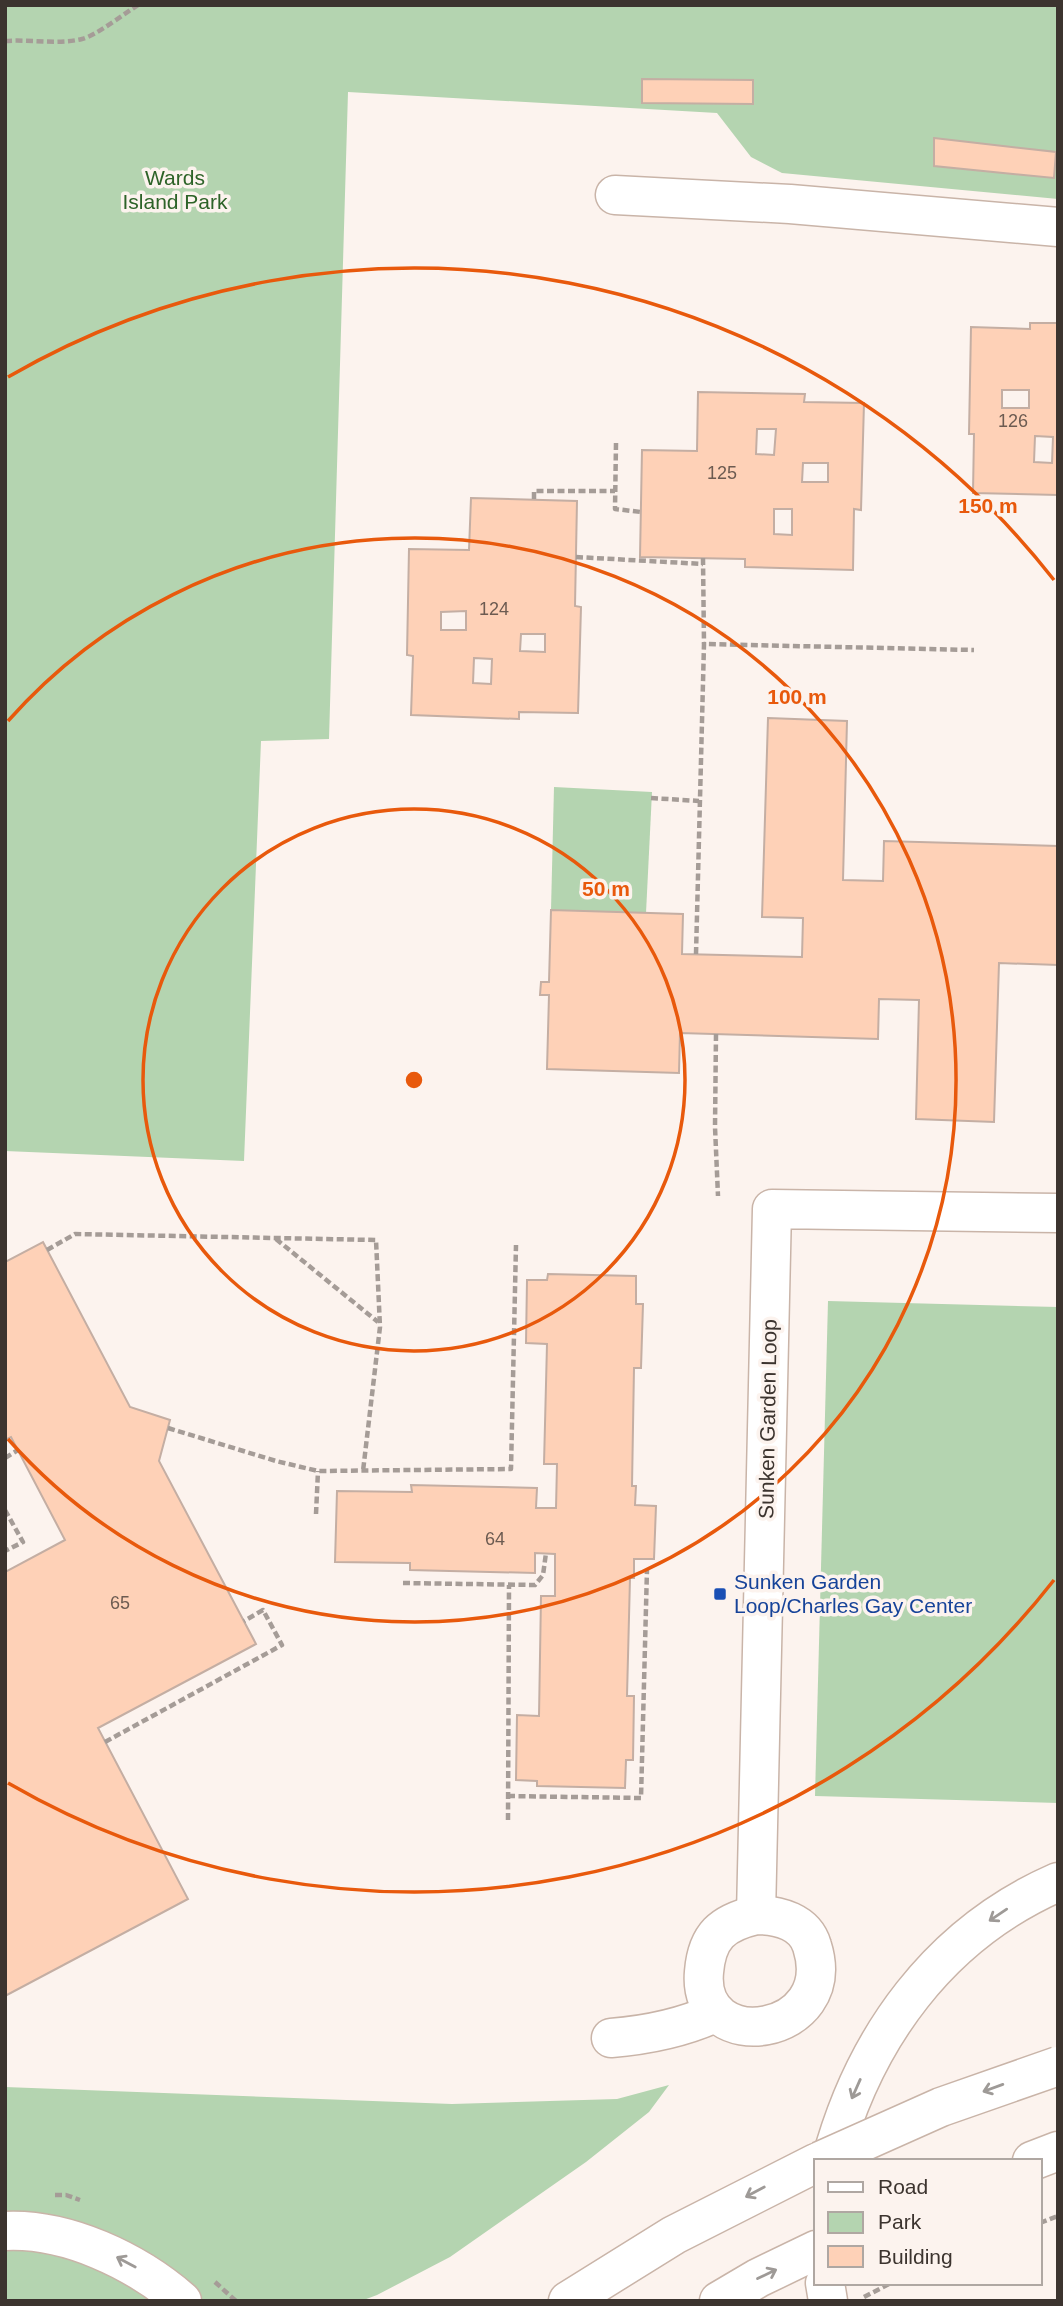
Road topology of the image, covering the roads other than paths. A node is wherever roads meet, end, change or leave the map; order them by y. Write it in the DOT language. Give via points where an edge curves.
graph roads {
  1 [pos="615,195"];
  2 [pos="1058,227"];
  3 [pos="1058,1213"];
  4 [pos="1058,1882"];
  5 [pos="756,1915"];
  6 [pos="715,2013"];
  7 [pos="611,2038"];
  8 [pos="1058,2066"];
  9 [pos="1058,2151"];
  10 [pos="825,2159"];
  11 [pos="832,2159"];
  12 [pos="1037,2159"];
  13 [pos="814,2164"];
  14 [pos="5,2231"];
  15 [pos="814,2251"];
  16 [pos="182,2301"];
  17 [pos="568,2301"];
  18 [pos="719,2301"];
  1 -- 2 [label="main road" via="790,204"];
  3 -- 5 [label="main road, Sunken Garden Loop" via="772,1209"];
  4 -- 11 [label="main road, one-way" via="990,1920 917,1987 868,2062"];
  5 -- 6 [label="main road" via="722,1928 712,1942 703,1977"];
  5 -- 6 [label="main road" via="772,1915 800,1927 810,1940 817,1972 814,1989 807,2002 778,2023 747,2027 729,2023"];
  6 -- 7 [label="main road" via="690,2024"];
  8 -- 10 [label="main road, one-way, bridge" via="941,2107"];
  9 -- 12 [label="main road"];
  13 -- 17 [label="main road, one-way" via="674,2235"];
  16 -- 14 [label="main road, one-way" via="106,2251 37,2233"];
  18 -- 15 [label="main road, one-way"];
}
